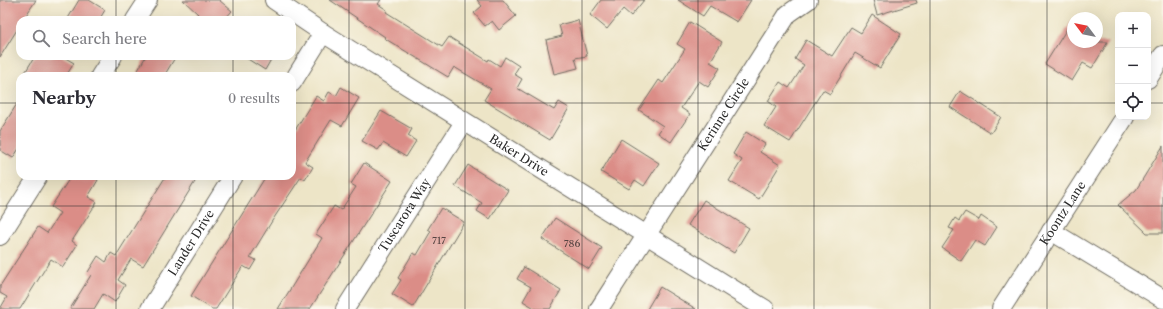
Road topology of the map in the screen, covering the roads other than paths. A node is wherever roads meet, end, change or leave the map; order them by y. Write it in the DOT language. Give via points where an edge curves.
graph roads {
  1 [pos="148,0"];
  2 [pos="808,0"];
  3 [pos="278,1"];
  4 [pos="138,16"];
  5 [pos="323,33"];
  6 [pos="1163,55"];
  7 [pos="110,60"];
  8 [pos="103,72"];
  9 [pos="1151,74"];
  10 [pos="296,77"];
  11 [pos="1122,120"];
  12 [pos="464,122"];
  13 [pos="35,180"];
  14 [pos="231,180"];
  15 [pos="1051,231"];
  16 [pos="0,236"];
  17 [pos="645,236"];
  18 [pos="1163,299"];
  19 [pos="150,309"];
  20 [pos="345,309"];
  21 [pos="599,309"];
  22 [pos="765,309"];
  23 [pos="1001,309"];
  1 -- 4 [label="street"];
  2 -- 17 [label="street, Kerinne Circle" via="788,14"];
  3 -- 5 [label="street, Baker Drive"];
  5 -- 10 [label="street"];
  5 -- 12 [label="street, Baker Drive"];
  6 -- 9 [label="street"];
  7 -- 8 [label="street"];
  11 -- 15 [label="street, Koontz Lane"];
  12 -- 17 [label="street, Baker Drive"];
  12 -- 20 [label="street, Tuscarora Way"];
  13 -- 16 [label="street"];
  14 -- 19 [label="street, Lander Drive"];
  15 -- 18 [label="street"];
  15 -- 23 [label="street, Koontz Lane"];
  17 -- 21 [label="street, Kerinne Circle"];
  17 -- 22 [label="street, Baker Drive"];
}
